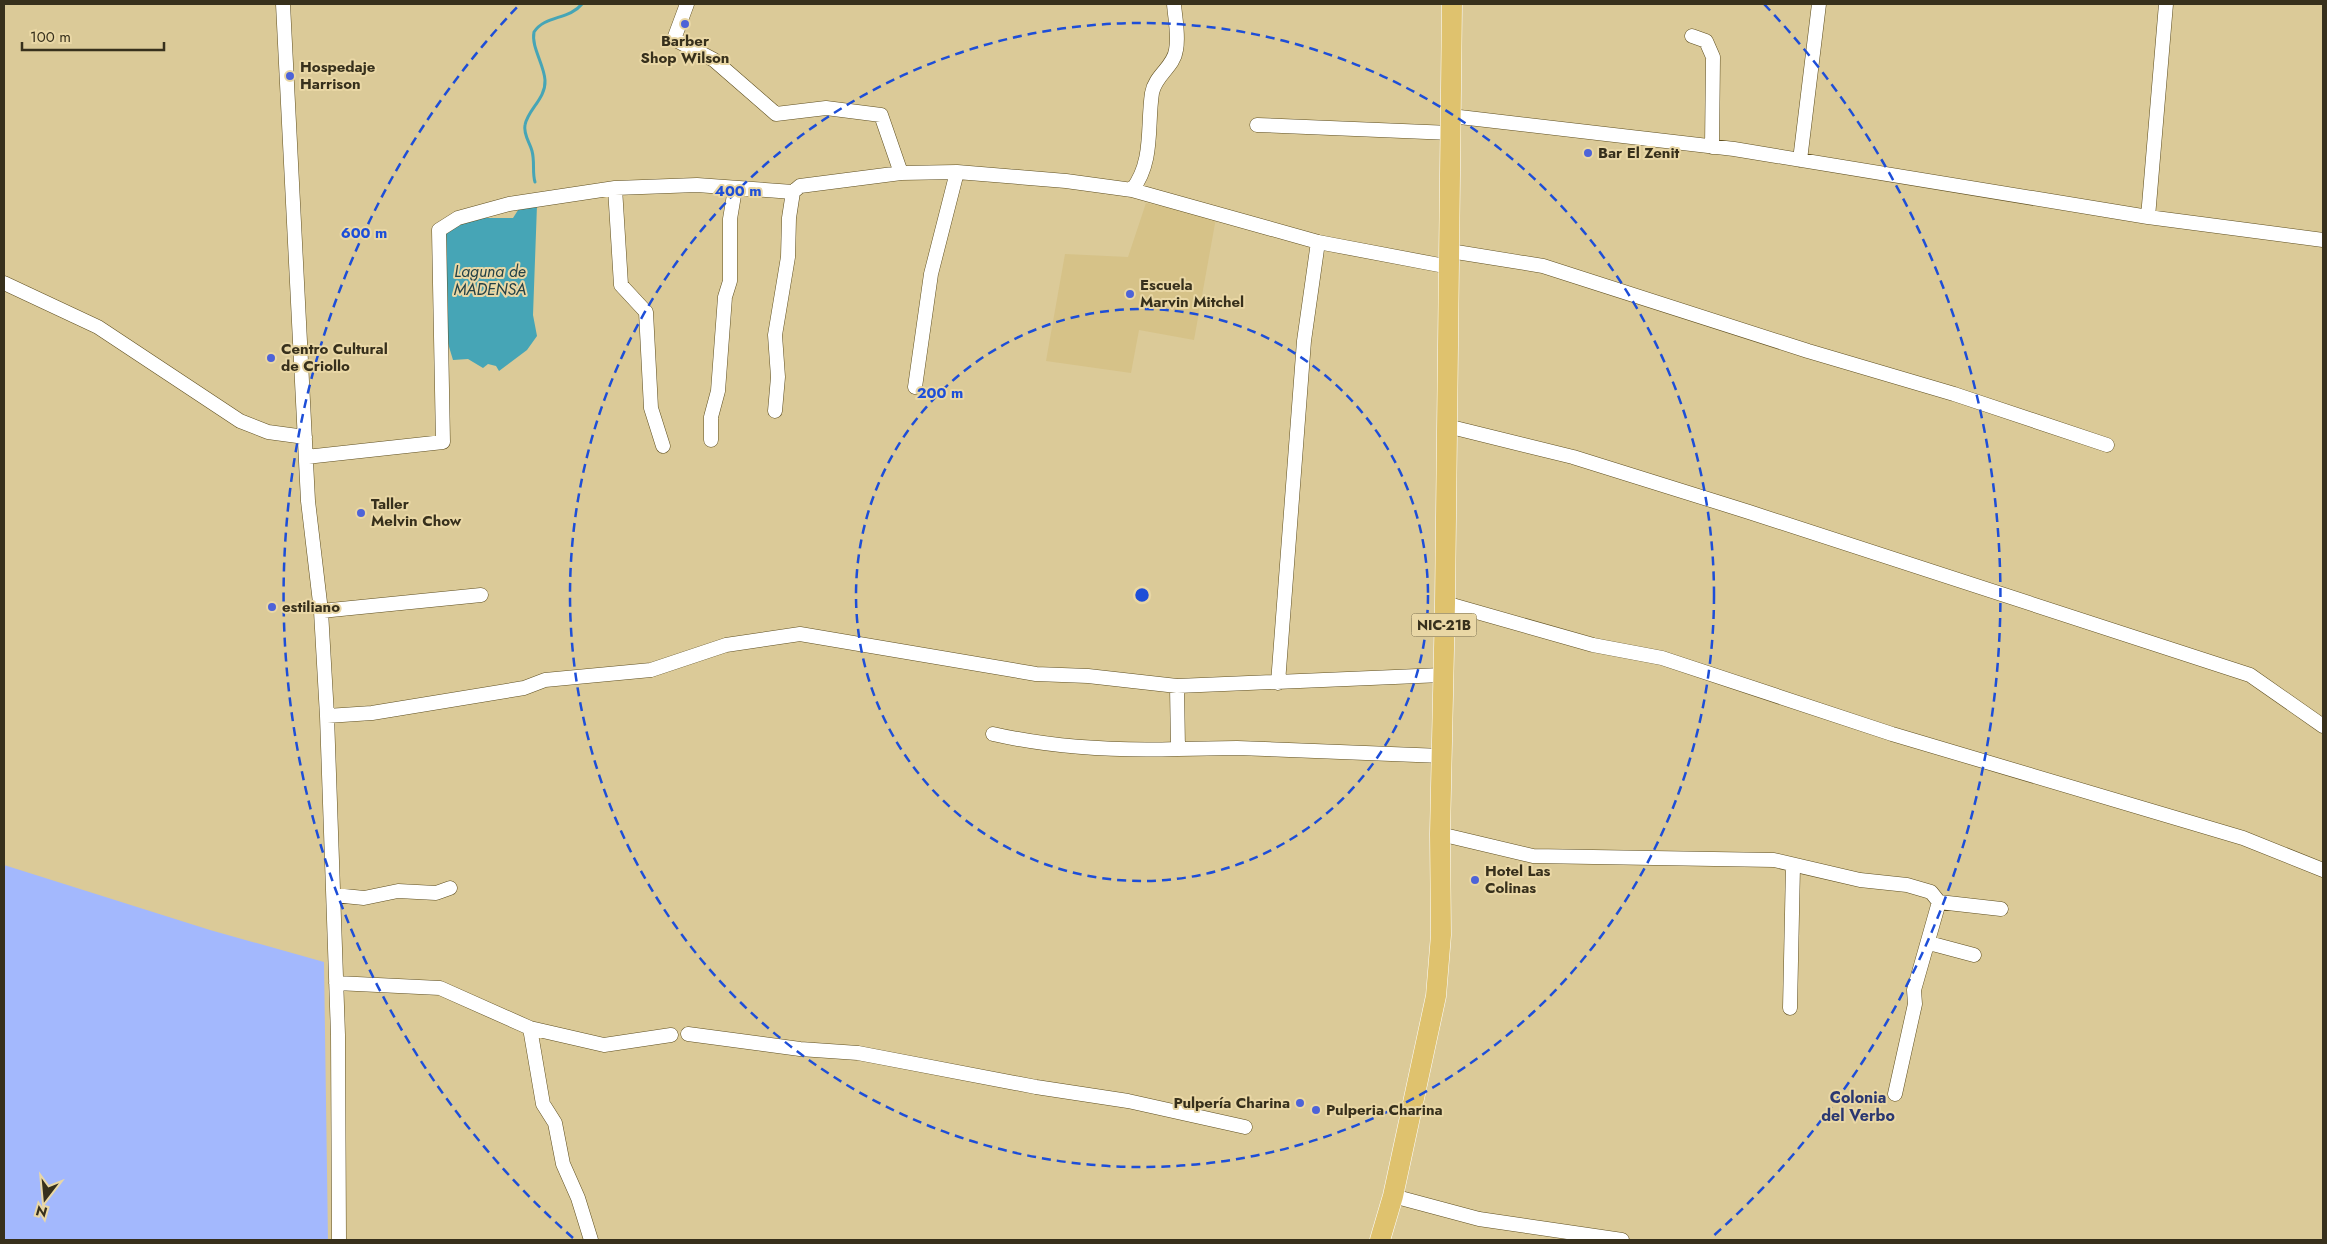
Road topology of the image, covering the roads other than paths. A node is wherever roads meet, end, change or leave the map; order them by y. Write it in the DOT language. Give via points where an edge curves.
graph roads {
  1 [pos="283,4"];
  2 [pos="687,4"];
  3 [pos="1174,4"];
  4 [pos="1452,4"];
  5 [pos="1819,4"];
  6 [pos="2166,4"];
  7 [pos="1692,36"];
  8 [pos="1257,125"];
  9 [pos="1451,125"];
  10 [pos="1712,147"];
  11 [pos="1800,160"];
  12 [pos="957,172"];
  13 [pos="901,173"];
  14 [pos="615,188"];
  15 [pos="735,189"];
  16 [pos="1132,190"];
  17 [pos="793,192"];
  18 [pos="2148,216"];
  19 [pos="2323,240"];
  20 [pos="1318,242"];
  21 [pos="1450,259"];
  22 [pos="4,283"];
  23 [pos="915,387"];
  24 [pos="775,411"];
  25 [pos="1447,426"];
  26 [pos="305,437"];
  27 [pos="711,440"];
  28 [pos="2107,445"];
  29 [pos="663,446"];
  30 [pos="306,457"];
  31 [pos="480,595"];
  32 [pos="1446,603"];
  33 [pos="321,611"];
  34 [pos="1442,675"];
  35 [pos="1278,683"];
  36 [pos="1178,686"];
  37 [pos="327,716"];
  38 [pos="2323,726"];
  39 [pos="993,734"];
  40 [pos="1178,749"];
  41 [pos="1442,756"];
  42 [pos="1440,834"];
  43 [pos="1793,866"];
  44 [pos="2323,870"];
  45 [pos="450,888"];
  46 [pos="334,895"];
  47 [pos="1939,902"];
  48 [pos="2001,909"];
  49 [pos="1929,943"];
  50 [pos="1974,955"];
  51 [pos="336,983"];
  52 [pos="1790,1008"];
  53 [pos="530,1028"];
  54 [pos="688,1034"];
  55 [pos="671,1035"];
  56 [pos="1895,1094"];
  57 [pos="1245,1127"];
  58 [pos="1392,1196"];
  59 [pos="338,1240"];
  60 [pos="590,1240"];
  61 [pos="1380,1240"];
  62 [pos="1622,1240"];
  1 -- 26 [label="street"];
  2 -- 13 [label="street" via="674,39 714,60 776,114 826,108 880,115"];
  3 -- 16 [label="street" via="1177,49 1173,62 1162,72 1152,92 1144,170"];
  4 -- 9 [label="highway, NIC-21B"];
  5 -- 11 [label="street"];
  6 -- 18 [label="street"];
  7 -- 10 [label="street" via="1706,41 1713,57"];
  8 -- 9 [label="street"];
  9 -- 10 [label="street"];
  9 -- 21 [label="highway, NIC-21B"];
  10 -- 11 [label="street"];
  11 -- 18 [label="street"];
  12 -- 13 [label="street"];
  12 -- 16 [label="street"];
  12 -- 23 [label="street" via="931,274"];
  13 -- 17 [label="street" via="800,186"];
  14 -- 15 [label="street" via="698,185"];
  14 -- 29 [label="street" via="621,285 646,312 651,408"];
  14 -- 30 [label="street" via="509,204 458,218 439,230 443,442"];
  15 -- 17 [label="street"];
  15 -- 27 [label="street" via="730,219 730,281 725,297"];
  16 -- 20 [label="street"];
  17 -- 24 [label="street" via="788,257 775,335 778,377"];
  18 -- 19 [label="street"];
  20 -- 21 [label="street"];
  20 -- 35 [label="street" via="1304,341"];
  21 -- 25 [label="highway, NIC-21B"];
  21 -- 28 [label="street" via="1543,266"];
  22 -- 26 [label="street" via="98,327 240,421 268,432"];
  25 -- 32 [label="highway, NIC-21B"];
  25 -- 38 [label="street" via="1573,457 2250,675"];
  26 -- 30 [label="street"];
  30 -- 33 [label="street"];
  31 -- 33 [label="street"];
  32 -- 34 [label="highway, NIC-21B"];
  32 -- 44 [label="street" via="1593,646 1662,658 1892,734 2243,838"];
  33 -- 37 [label="street"];
  34 -- 35 [label="street"];
  34 -- 41 [label="highway, NIC-21B"];
  35 -- 36 [label="street"];
  36 -- 37 [label="street" via="1036,674 800,634 726,645 651,670 546,680 524,688 372,713"];
  36 -- 40 [label="street"];
  37 -- 46 [label="street"];
  39 -- 40 [label="street" via="1031,743 1117,750"];
  40 -- 41 [label="street"];
  41 -- 42 [label="highway, NIC-21B"];
  42 -- 43 [label="street" via="1533,856 1774,860"];
  42 -- 58 [label="highway, NIC-21B" via="1441,935 1436,996"];
  43 -- 47 [label="street" via="1860,880 1907,885 1931,892"];
  43 -- 52 [label="street"];
  45 -- 46 [label="street" via="436,893 398,891 364,898"];
  46 -- 51 [label="street"];
  47 -- 48 [label="street"];
  47 -- 49 [label="street"];
  49 -- 50 [label="street"];
  49 -- 56 [label="street" via="1914,990 1915,1004"];
  51 -- 53 [label="street" via="440,988"];
  51 -- 59 [label="street"];
  53 -- 55 [label="street" via="604,1045"];
  53 -- 60 [label="street" via="543,1104 555,1123 563,1164 578,1198"];
  54 -- 57 [label="street" via="858,1054 1128,1101"];
  58 -- 61 [label="highway, NIC-21B"];
  58 -- 62 [label="street" via="1479,1219"];
}
